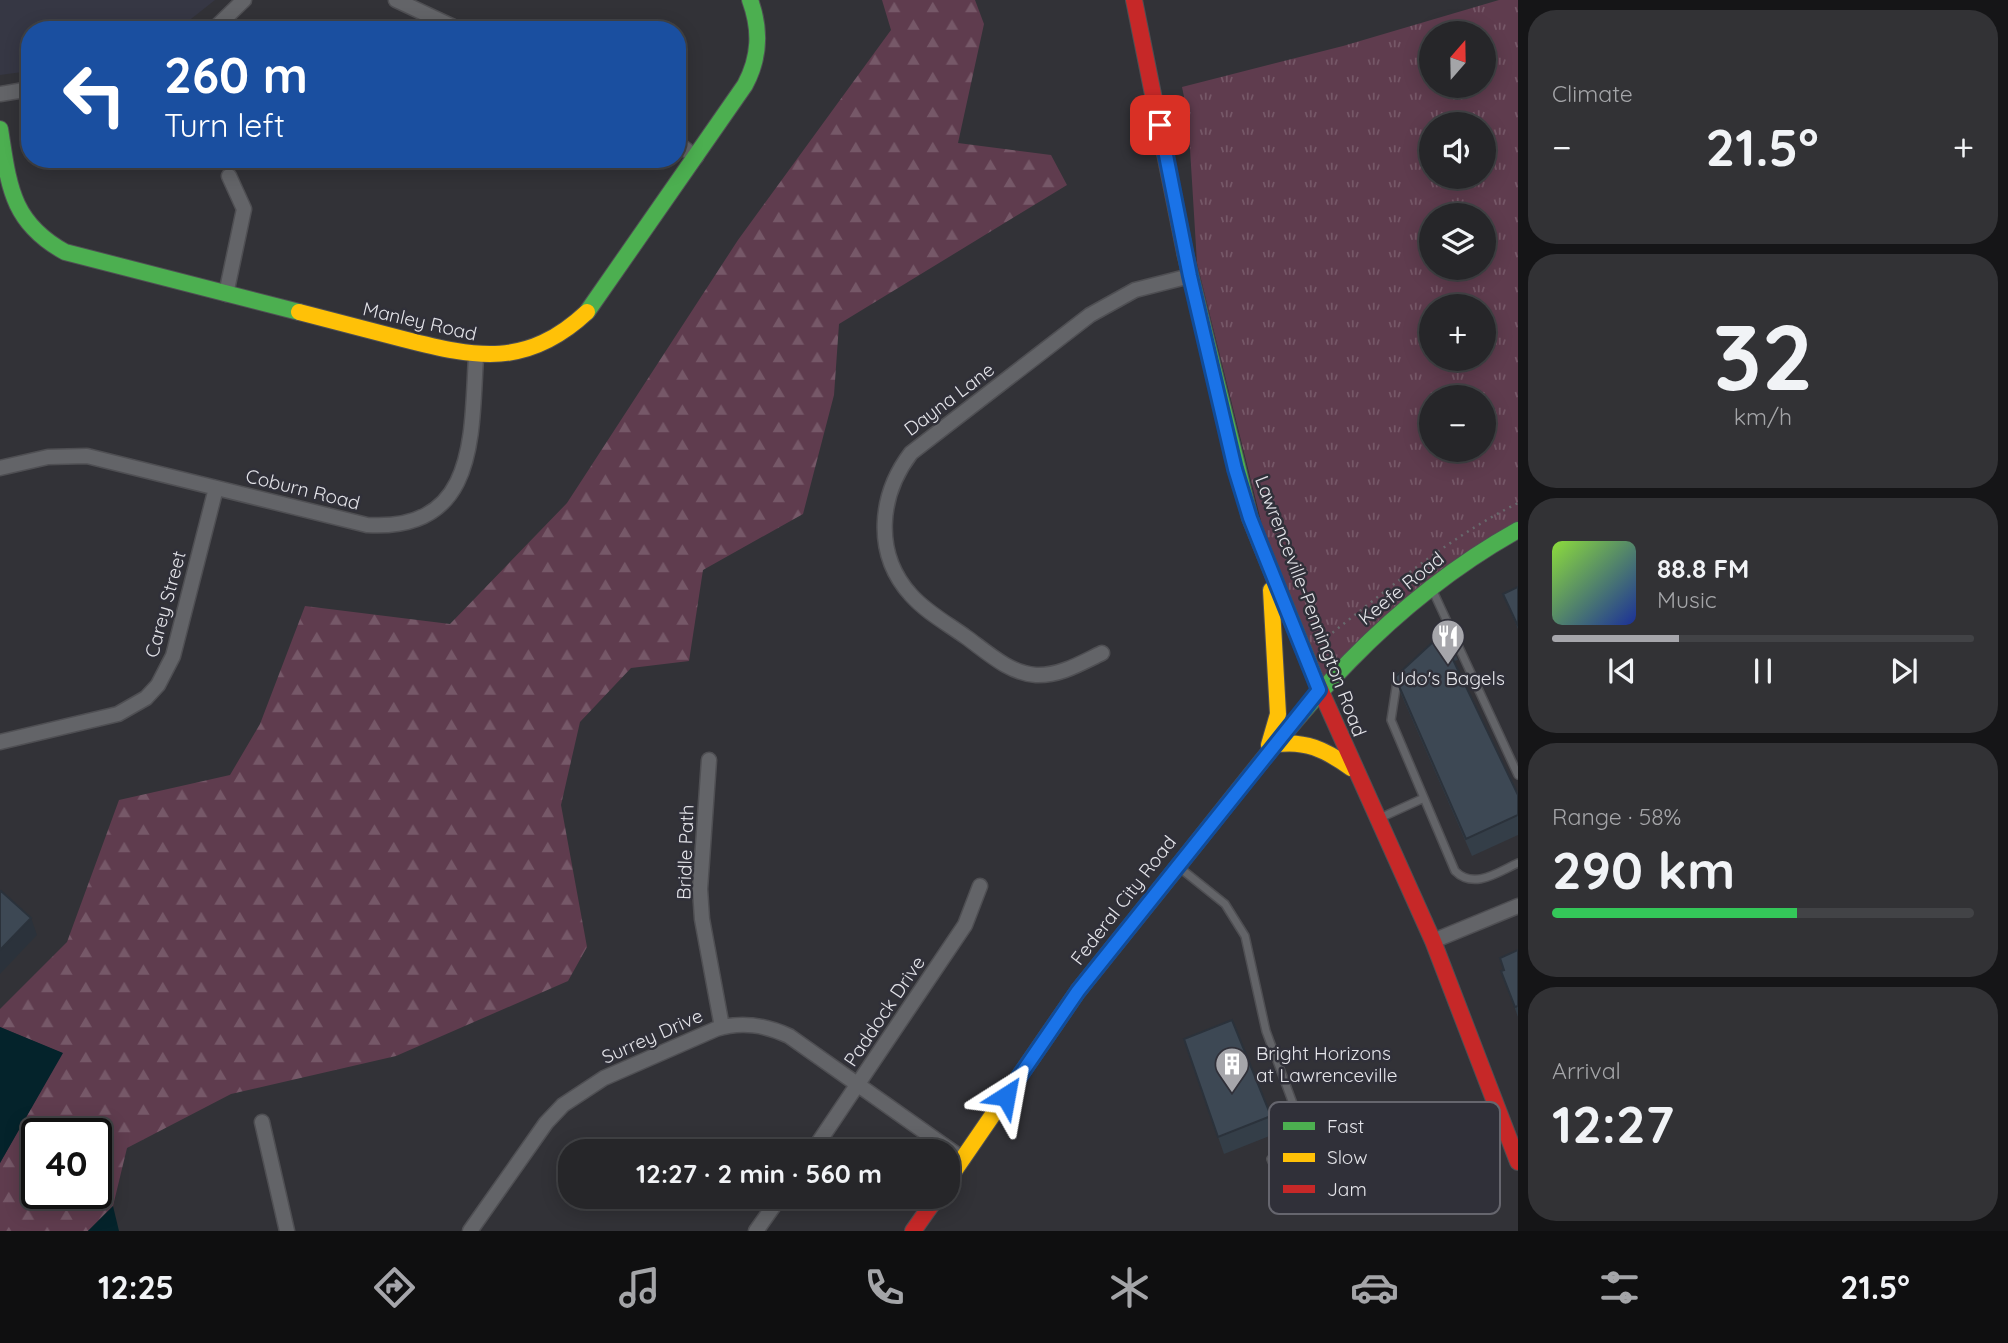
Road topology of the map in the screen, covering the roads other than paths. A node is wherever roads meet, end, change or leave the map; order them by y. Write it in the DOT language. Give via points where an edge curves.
graph roads {
  1 [pos="244,0"];
  2 [pos="396,0"];
  3 [pos="750,0"];
  4 [pos="1134,0"];
  5 [pos="222,21"];
  6 [pos="441,21"];
  7 [pos="21,90"];
  8 [pos="0,94"];
  9 [pos="0,129"];
  10 [pos="686,149"];
  11 [pos="696,156"];
  12 [pos="229,176"];
  13 [pos="1190,276"];
  14 [pos="226,294"];
  15 [pos="476,356"];
  16 [pos="0,468"];
  17 [pos="216,488"];
  18 [pos="1518,530"];
  19 [pos="1269,567"];
  20 [pos="1432,588"];
  21 [pos="1452,631"];
  22 [pos="1443,640"];
  23 [pos="1102,653"];
  24 [pos="1406,673"];
  25 [pos="1319,690"];
  26 [pos="0,742"];
  27 [pos="1268,752"];
  28 [pos="709,761"];
  29 [pos="1353,770"];
  30 [pos="1518,775"];
  31 [pos="1424,798"];
  32 [pos="1375,820"];
  33 [pos="1518,863"];
  34 [pos="1177,865"];
  35 [pos="980,886"];
  36 [pos="1518,906"];
  37 [pos="1433,941"];
  38 [pos="722,1027"];
  39 [pos="858,1085"];
  40 [pos="1292,1102"];
  41 [pos="1495,1102"];
  42 [pos="1500,1115"];
  43 [pos="262,1122"];
  44 [pos="820,1139"];
  45 [pos="963,1159"];
  46 [pos="1518,1162"];
  47 [pos="960,1163"];
  48 [pos="772,1209"];
  49 [pos="929,1209"];
  50 [pos="287,1231"];
  51 [pos="470,1231"];
  52 [pos="756,1231"];
  53 [pos="913,1231"];
  1 -- 5 [label="street"];
  2 -- 6 [label="street"];
  3 -- 11 [label="street, Manley Road" via="759,30 755,64 746,85"];
  4 -- 13 [label="street, Lawrenceville-Pennington Road"];
  7 -- 8 [label="street"];
  9 -- 14 [label="street, Manley Road" via="14,205 49,245"];
  10 -- 11 [label="street"];
  11 -- 15 [label="street, Manley Road" via="588,311 572,327 538,348"];
  12 -- 14 [label="street" via="244,209"];
  13 -- 19 [label="street, Lawrenceville-Pennington Road" via="1235,469"];
  13 -- 23 [label="street, Dayna Lane" via="1135,290 1090,315 911,453 886,500 885,539 898,578 922,606 975,644 1007,666 1038,675 1062,672"];
  14 -- 15 [label="street, Manley Road"];
  15 -- 17 [label="street, Coburn Road" via="464,470 447,497 418,518 367,525"];
  16 -- 17 [label="street, Coburn Road" via="48,457 87,456"];
  17 -- 26 [label="street, Carey Street" via="173,656 158,685 118,714"];
  18 -- 20 [label="street, Keefe Road"];
  19 -- 25 [label="street, Lawrenceville-Pennington Road"];
  19 -- 27 [label="street" via="1278,714"];
  20 -- 21 [label="lane"];
  20 -- 25 [label="street, Keefe Road" via="1359,649"];
  21 -- 22 [label="lane"];
  21 -- 30 [label="lane"];
  24 -- 31 [label="lane" via="1397,681 1391,720"];
  25 -- 27 [label="street, Federal City Road"];
  25 -- 29 [label="street, Lawrenceville-Pennington Road"];
  27 -- 29 [label="street" via="1289,741 1310,743"];
  27 -- 34 [label="street, Federal City Road"];
  28 -- 38 [label="street, Bridle Path" via="700,889"];
  29 -- 32 [label="street, Lawrenceville-Pennington Road"];
  31 -- 32 [label="lane"];
  31 -- 33 [label="lane" via="1461,876 1479,880"];
  32 -- 37 [label="street, Lawrenceville-Pennington Road"];
  34 -- 40 [label="lane" via="1225,904 1245,936 1266,1031"];
  34 -- 45 [label="street, Federal City Road" via="1078,991"];
  35 -- 39 [label="street, Paddock Drive" via="965,925"];
  36 -- 37 [label="street"];
  37 -- 41 [label="street, Lawrenceville-Pennington Road"];
  38 -- 39 [label="street, Surrey Drive" via="739,1024 775,1030"];
  38 -- 51 [label="street, Surrey Drive" via="604,1078 563,1105 545,1123"];
  39 -- 44 [label="street, Paddock Drive"];
  39 -- 45 [label="street, Surrey Drive"];
  42 -- 46 [label="street, Lawrenceville-Pennington Road"];
  43 -- 50 [label="street"];
  45 -- 47 [label="street, Federal City Road"];
  48 -- 52 [label="street"];
  49 -- 53 [label="street"];
}
